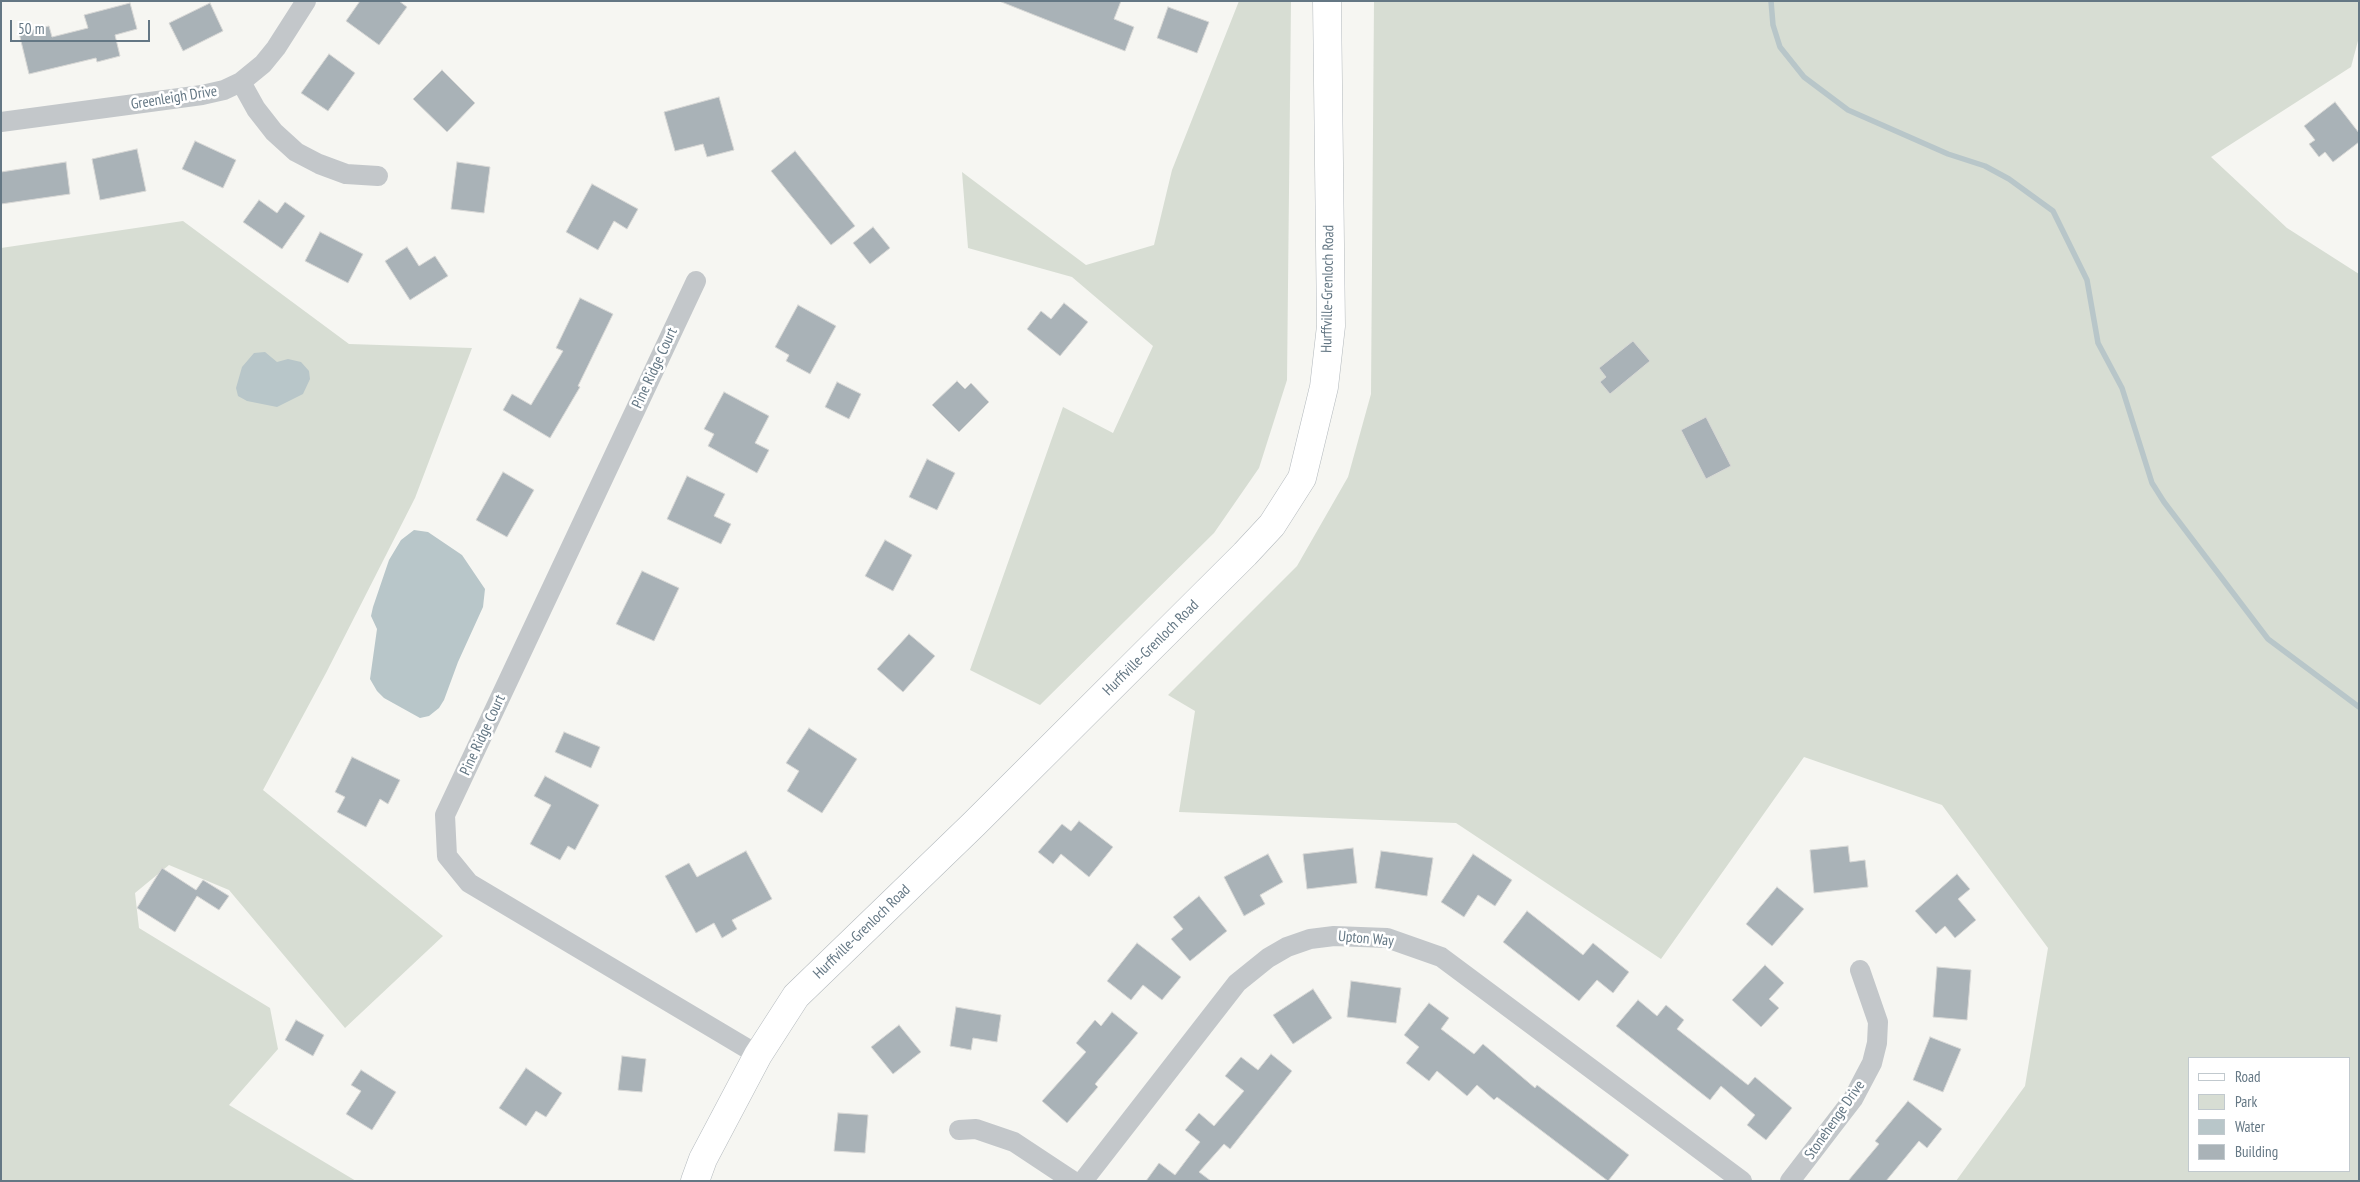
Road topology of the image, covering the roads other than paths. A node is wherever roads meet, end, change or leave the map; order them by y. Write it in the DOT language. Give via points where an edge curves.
graph roads {
  1 [pos="306,1"];
  2 [pos="1327,1"];
  3 [pos="241,82"];
  4 [pos="1,122"];
  5 [pos="378,176"];
  6 [pos="696,281"];
  7 [pos="1860,970"];
  8 [pos="758,1055"];
  9 [pos="958,1130"];
  10 [pos="695,1181"];
  11 [pos="1073,1181"];
  12 [pos="1083,1181"];
  13 [pos="1742,1181"];
  14 [pos="1790,1181"];
  1 -- 3 [label="street, Greenleigh Drive" via="276,48"];
  2 -- 8 [label="main road, Hurffville-Grenloch Road" via="1331,326 1324,387 1302,478 1272,525 1245,554 796,996"];
  3 -- 4 [label="street, Greenleigh Drive" via="202,95"];
  3 -- 5 [label="street" via="274,132 296,152 346,174"];
  6 -- 8 [label="street, Pine Ridge Court" via="445,815 447,856 469,883"];
  7 -- 14 [label="street, Stonehenge Drive" via="1878,1022 1872,1063 1848,1105"];
  8 -- 10 [label="main road, Hurffville-Grenloch Road"];
  9 -- 11 [label="street" via="976,1129 1014,1142"];
  12 -- 13 [label="street, Upton Way" via="1237,983 1287,947 1310,939 1334,936 1387,938 1440,956"];
}
